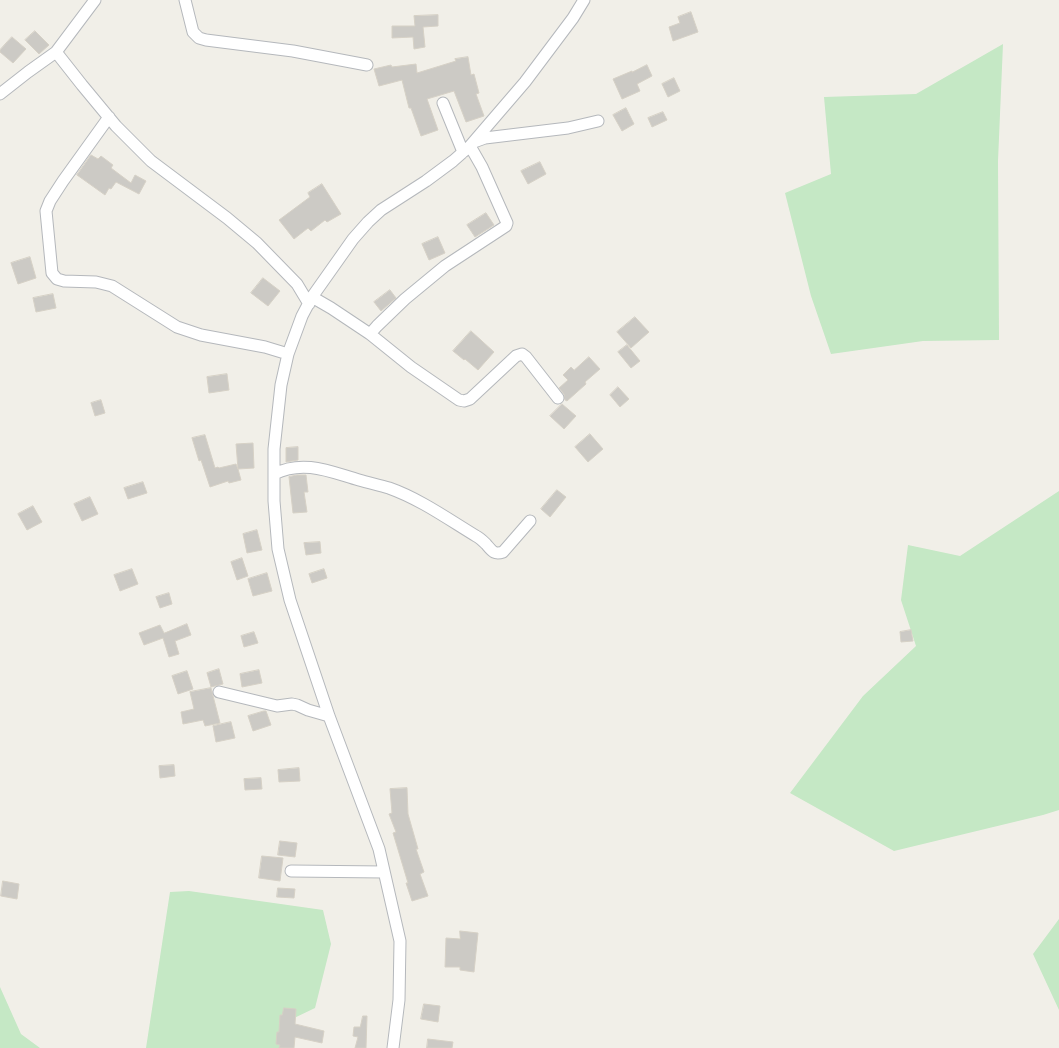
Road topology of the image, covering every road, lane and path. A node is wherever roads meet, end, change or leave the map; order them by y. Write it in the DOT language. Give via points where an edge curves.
graph roads {
  1 [pos="95,0"];
  2 [pos="185,0"];
  3 [pos="584,0"];
  4 [pos="56,52"];
  5 [pos="367,65"];
  6 [pos="0,94"];
  7 [pos="443,103"];
  8 [pos="109,117"];
  9 [pos="598,121"];
  10 [pos="468,147"];
  11 [pos="310,300"];
  12 [pos="370,334"];
  13 [pos="288,354"];
  14 [pos="558,398"];
  15 [pos="274,474"];
  16 [pos="530,521"];
  17 [pos="219,692"];
  18 [pos="329,716"];
  19 [pos="291,871"];
  20 [pos="384,872"];
  21 [pos="393,1048"];
  1 -- 4 [label="street"];
  2 -- 5 [label="street" via="193,32 199,38"];
  3 -- 10 [label="street" via="525,82"];
  4 -- 6 [label="street"];
  4 -- 8 [label="street"];
  7 -- 10 [label="street"];
  8 -- 11 [label="street" via="151,161 257,242"];
  8 -- 13 [label="street" via="63,181 46,211 52,273 64,281 112,286 177,327"];
  9 -- 10 [label="street" via="485,138"];
  10 -- 11 [label="street" via="368,222"];
  10 -- 12 [label="street" via="482,167 508,224 445,266"];
  11 -- 12 [label="street" via="331,308"];
  11 -- 13 [label="street"];
  12 -- 14 [label="street" via="459,400 470,399 522,354"];
  13 -- 15 [label="street" via="274,449"];
  15 -- 16 [label="street" via="287,469 316,468 388,488 411,497 468,531 498,554"];
  15 -- 18 [label="street" via="278,549 283,574"];
  17 -- 18 [label="street" via="277,706 297,705"];
  18 -- 20 [label="street" via="376,840"];
  19 -- 20 [label="street"];
  20 -- 21 [label="street" via="400,941 399,1000"];
}
